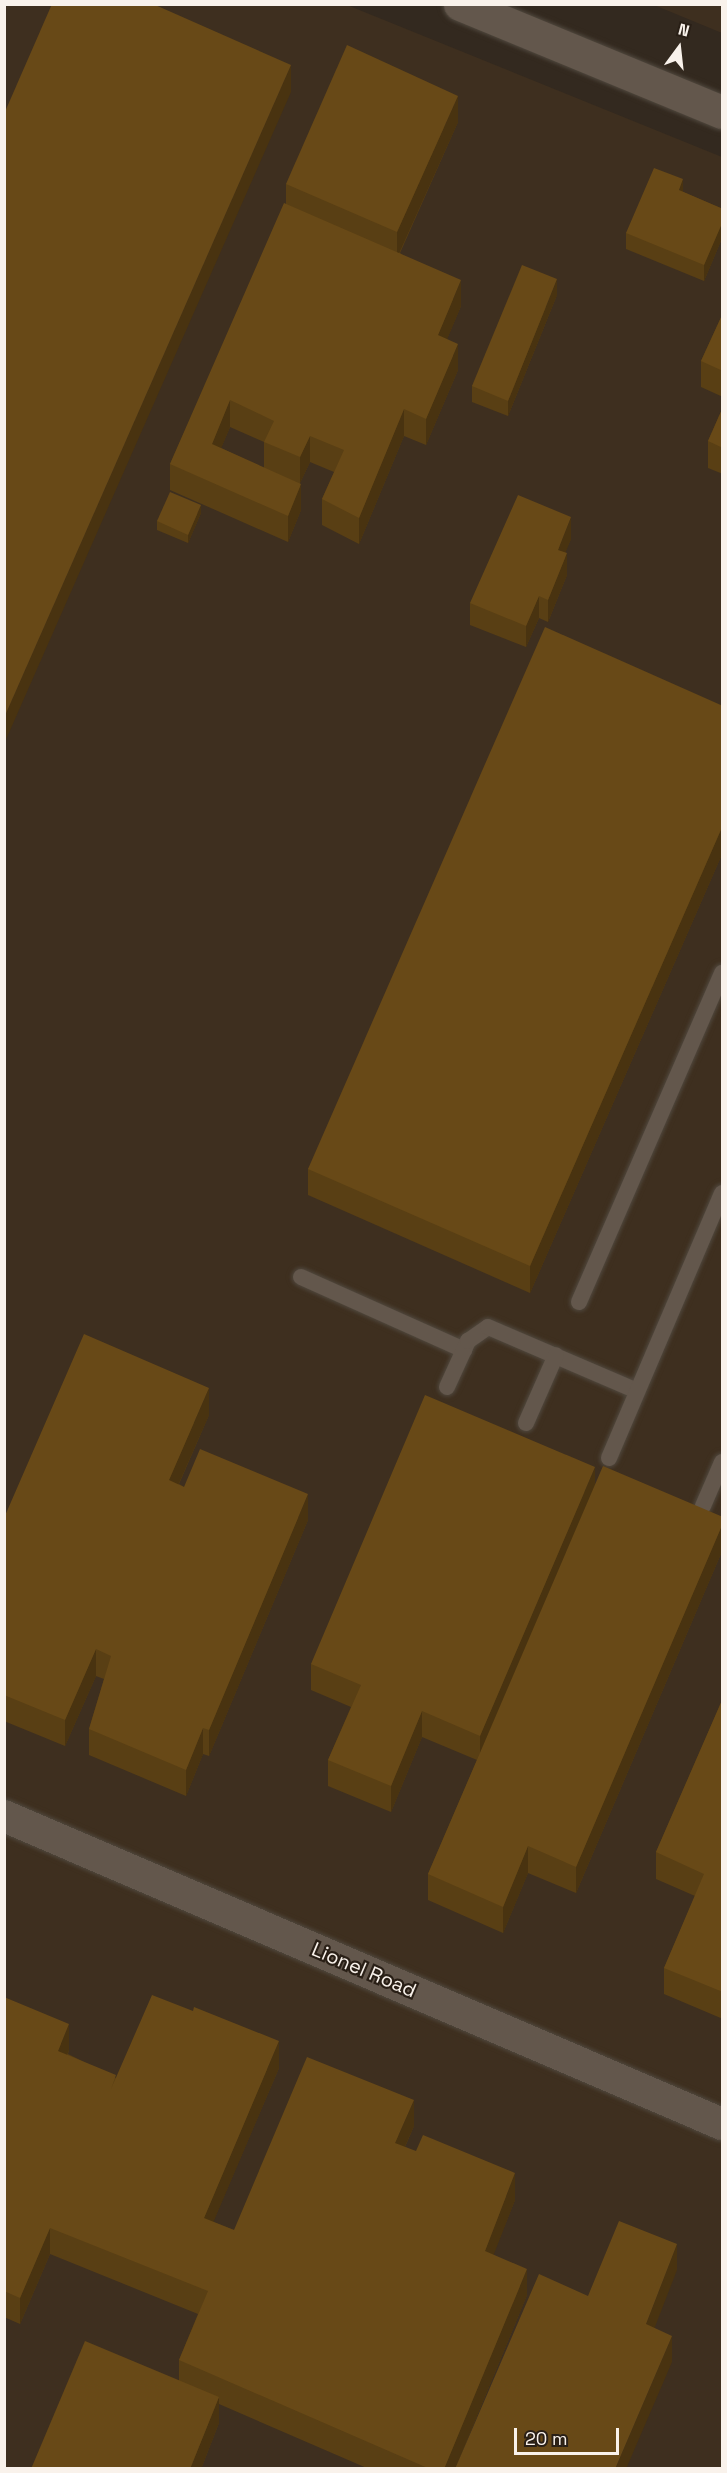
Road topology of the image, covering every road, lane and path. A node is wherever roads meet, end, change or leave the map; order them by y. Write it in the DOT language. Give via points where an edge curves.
graph roads {
  1 [pos="460,4"];
  2 [pos="723,112"];
  3 [pos="723,973"];
  4 [pos="723,1192"];
  5 [pos="301,1277"];
  6 [pos="579,1302"];
  7 [pos="464,1350"];
  8 [pos="555,1355"];
  9 [pos="447,1387"];
  10 [pos="637,1391"];
  11 [pos="526,1423"];
  12 [pos="609,1458"];
  13 [pos="723,1462"];
  14 [pos="703,1506"];
  15 [pos="4,1816"];
  16 [pos="723,2124"];
  1 -- 2 [label="street"];
  3 -- 6 [label="lane"];
  4 -- 10 [label="lane"];
  5 -- 7 [label="lane"];
  7 -- 8 [label="lane" via="476,1332 488,1327"];
  7 -- 9 [label="lane"];
  8 -- 10 [label="lane"];
  8 -- 11 [label="lane"];
  10 -- 12 [label="lane"];
  13 -- 14 [label="lane"];
  15 -- 16 [label="street, Lionel Road"];
}
